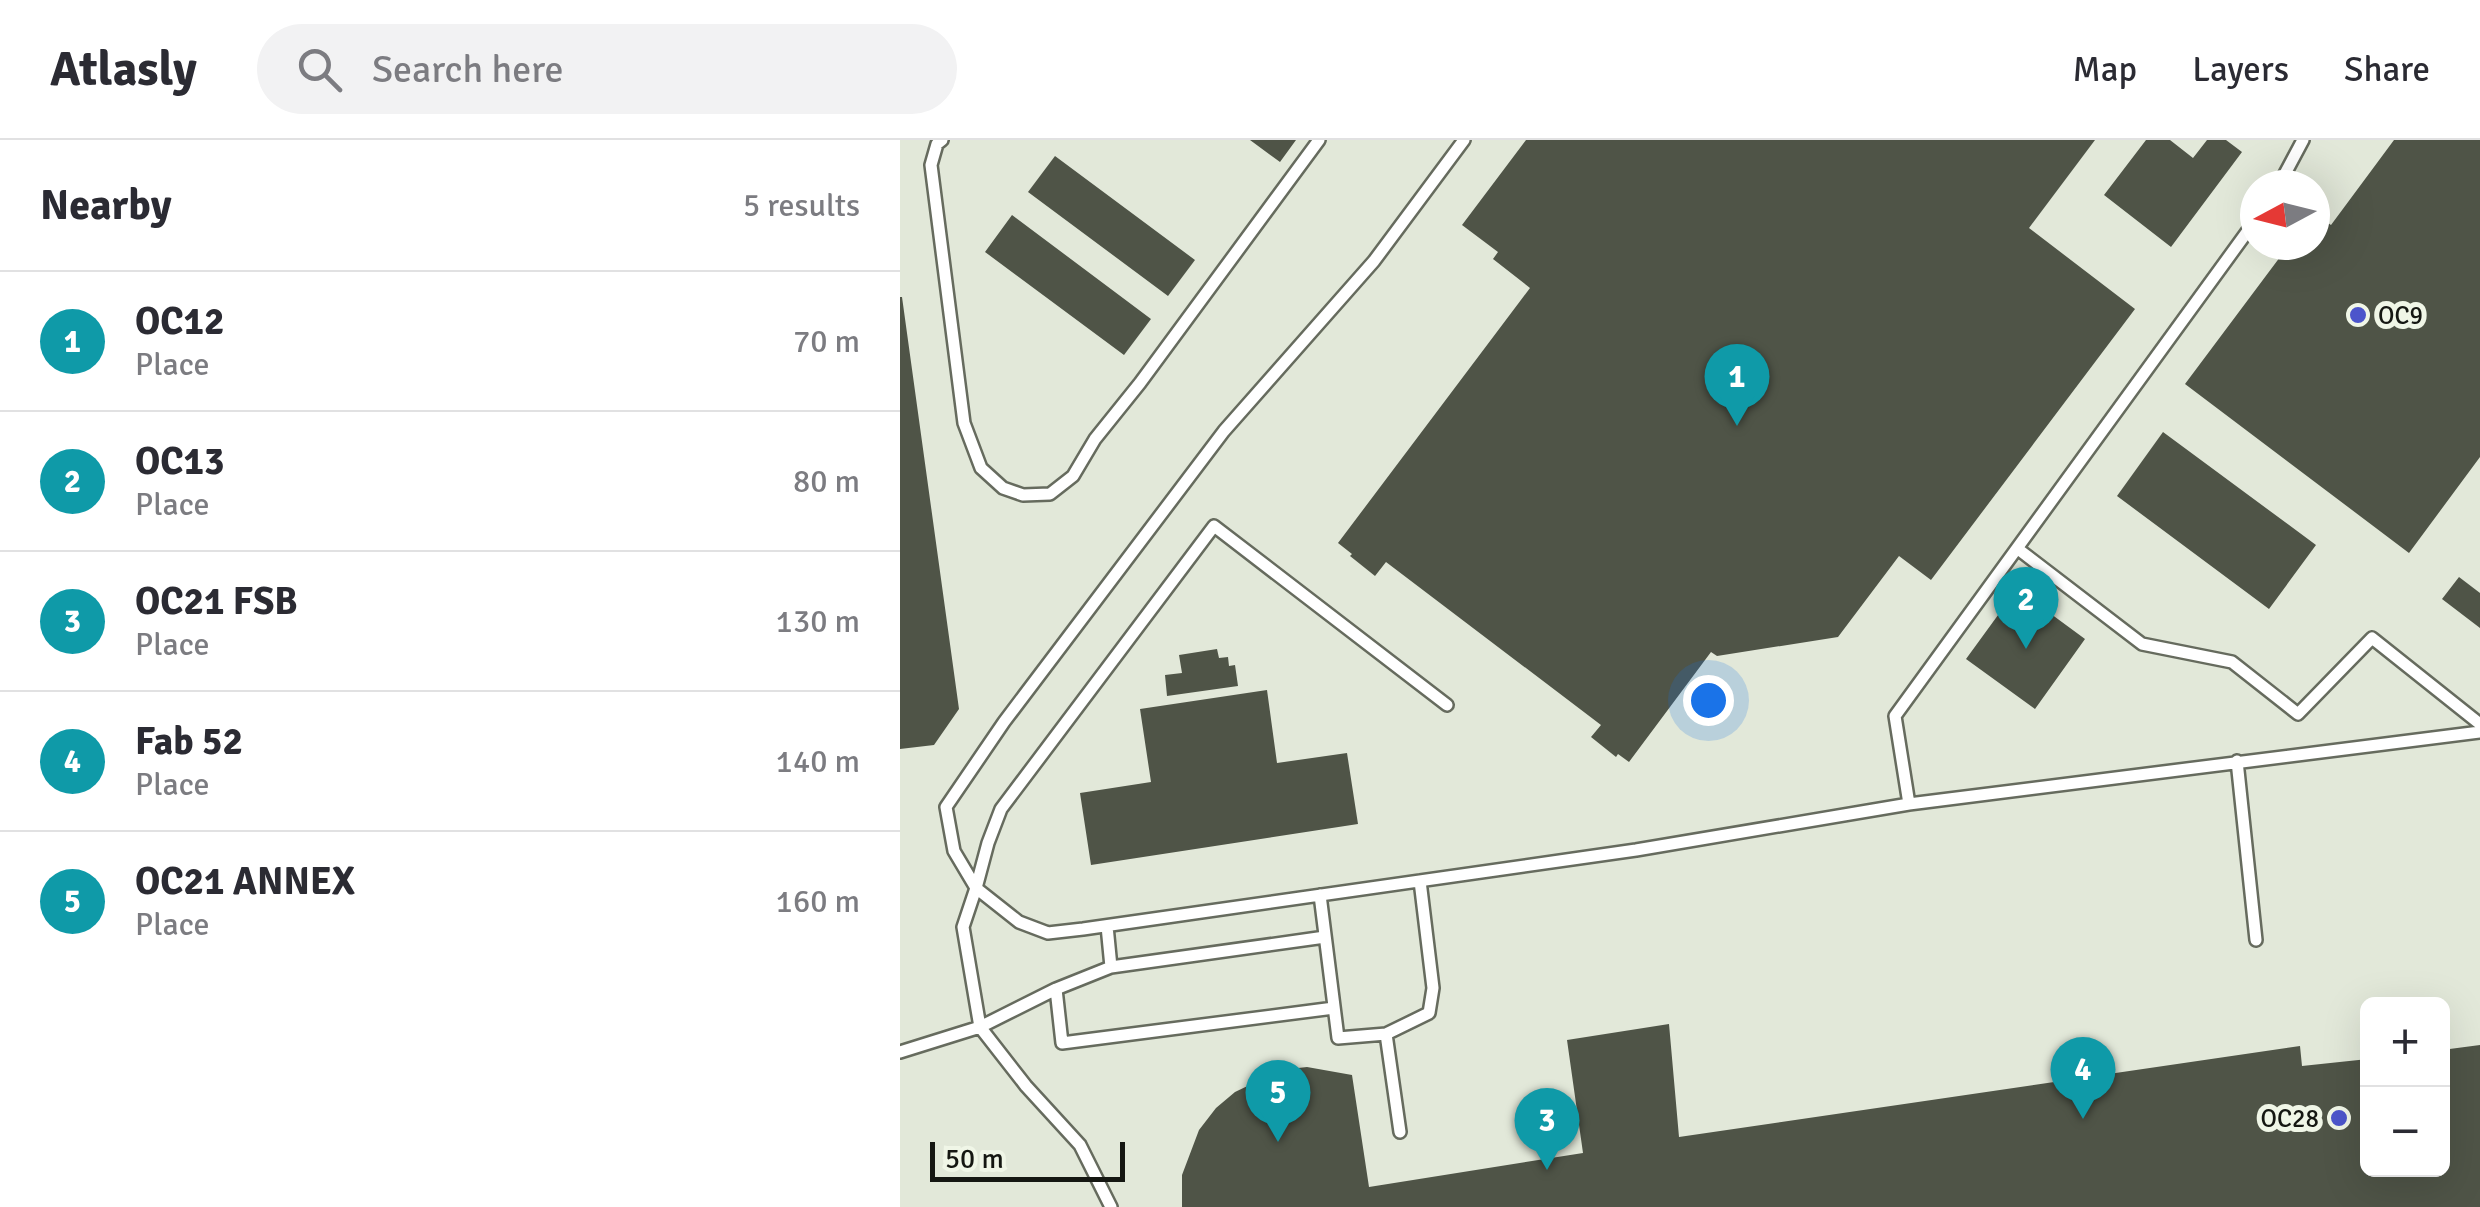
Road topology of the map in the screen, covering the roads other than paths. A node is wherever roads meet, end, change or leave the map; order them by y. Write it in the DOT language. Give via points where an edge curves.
graph roads {
  1 [pos="942,140"];
  2 [pos="1319,140"];
  3 [pos="1464,140"];
  4 [pos="2303,140"];
  5 [pos="2287,170"];
  6 [pos="2240,242"];
  7 [pos="2018,550"];
  8 [pos="1447,705"];
  9 [pos="2480,724"];
  10 [pos="2480,732"];
  11 [pos="2237,762"];
  12 [pos="1909,804"];
  13 [pos="1420,881"];
  14 [pos="976,888"];
  15 [pos="1320,895"];
  16 [pos="1106,926"];
  17 [pos="1325,937"];
  18 [pos="2256,940"];
  19 [pos="1111,967"];
  20 [pos="1056,989"];
  21 [pos="1334,1008"];
  22 [pos="980,1027"];
  23 [pos="1386,1034"];
  24 [pos="900,1052"];
  25 [pos="1400,1132"];
  26 [pos="1111,1207"];
  1 -- 2 [label="lane" via="930,165 964,424 981,468 1023,496 1050,494 1073,476"];
  3 -- 14 [label="lane" via="1374,261 1224,430 946,808 954,851"];
  4 -- 5 [label="lane"];
  6 -- 7 [label="lane"];
  7 -- 9 [label="lane" via="2142,644 2232,662 2298,714 2372,638"];
  7 -- 12 [label="lane" via="1895,716"];
  8 -- 14 [label="lane" via="1214,526 1001,809"];
  10 -- 11 [label="lane"];
  11 -- 12 [label="lane"];
  11 -- 18 [label="lane"];
  12 -- 13 [label="lane"];
  13 -- 15 [label="lane"];
  13 -- 23 [label="lane" via="1433,988 1428,1014"];
  14 -- 16 [label="lane" via="1019,922 1048,932"];
  14 -- 22 [label="lane" via="963,927"];
  15 -- 16 [label="lane"];
  15 -- 17 [label="lane"];
  16 -- 19 [label="lane"];
  17 -- 19 [label="lane"];
  17 -- 21 [label="lane"];
  19 -- 20 [label="lane"];
  20 -- 21 [label="lane" via="1062,1044"];
  20 -- 22 [label="lane"];
  21 -- 23 [label="lane" via="1338,1038"];
  22 -- 24 [label="lane"];
  22 -- 26 [label="lane" via="1080,1146"];
  23 -- 25 [label="lane"];
}
